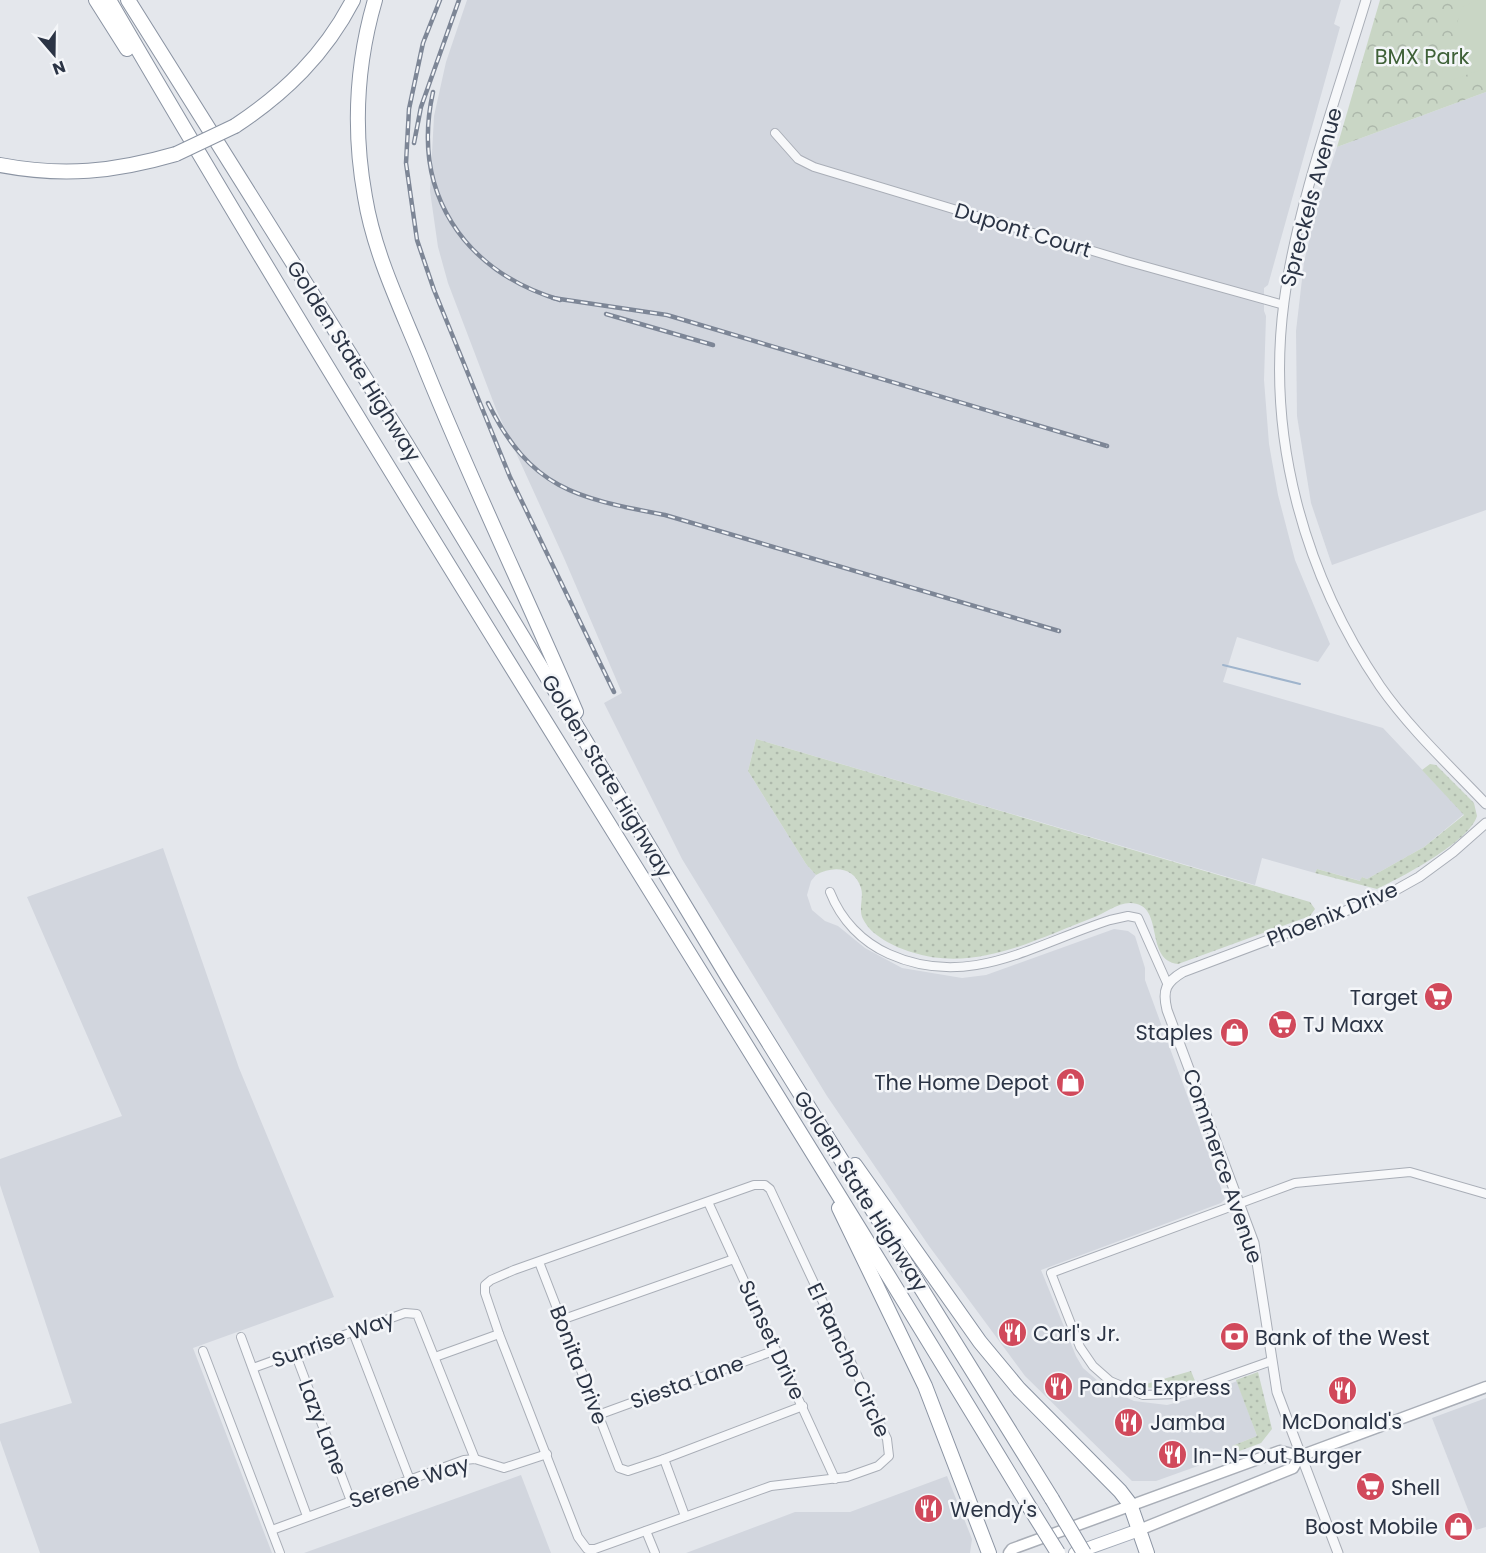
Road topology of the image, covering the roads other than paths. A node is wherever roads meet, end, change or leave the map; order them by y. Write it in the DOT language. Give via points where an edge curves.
graph roads {
  1 [pos="96,0"];
  2 [pos="109,0"];
  3 [pos="128,0"];
  4 [pos="345,0"];
  5 [pos="353,0"];
  6 [pos="375,0"];
  7 [pos="1366,0"];
  8 [pos="233,123"];
  9 [pos="775,133"];
  10 [pos="190,134"];
  11 [pos="175,151"];
  12 [pos="0,158"];
  13 [pos="0,165"];
  14 [pos="1284,305"];
  15 [pos="597,761"];
  16 [pos="1486,804"];
  17 [pos="1486,823"];
  18 [pos="830,892"];
  19 [pos="1167,983"];
  20 [pos="765,1035"];
  21 [pos="799,1128"];
  22 [pos="1486,1194"];
  23 [pos="708,1202"];
  24 [pos="1240,1203"];
  25 [pos="734,1259"];
  26 [pos="539,1262"];
  27 [pos="561,1320"];
  28 [pos="353,1332"];
  29 [pos="499,1334"];
  30 [pos="241,1337"];
  31 [pos="776,1350"];
  32 [pos="203,1351"];
  33 [pos="295,1353"];
  34 [pos="435,1357"];
  35 [pos="1272,1361"];
  36 [pos="253,1368"];
  37 [pos="1486,1387"];
  38 [pos="803,1406"];
  39 [pos="598,1415"];
  40 [pos="547,1454"];
  41 [pos="1300,1455"];
  42 [pos="664,1458"];
  43 [pos="475,1459"];
  44 [pos="835,1479"];
  45 [pos="410,1480"];
  46 [pos="351,1501"];
  47 [pos="1130,1504"];
  48 [pos="307,1516"];
  49 [pos="685,1516"];
  50 [pos="272,1530"];
  51 [pos="1139,1530"];
  52 [pos="646,1531"];
  53 [pos="280,1553"];
  54 [pos="655,1553"];
  55 [pos="989,1553"];
  56 [pos="1009,1553"];
  57 [pos="1058,1553"];
  58 [pos="1075,1553"];
  59 [pos="1084,1553"];
  60 [pos="1147,1553"];
  61 [pos="1338,1553"];
  1 -- 10 [label="highway" via="165,110"];
  2 -- 10 [label="highway, Golden State Highway"];
  3 -- 15 [label="highway, Golden State Highway" via="407,445"];
  4 -- 8 [label="highway" via="296,69"];
  5 -- 8 [label="highway" via="304,71 273,99"];
  6 -- 15 [label="highway" via="358,87 359,153 372,231 479,499 532,609"];
  7 -- 14 [label="street, Spreckels Avenue" via="1302,216"];
  8 -- 11 [label="highway"];
  9 -- 14 [label="street, Dupont Court" via="798,159 814,167"];
  10 -- 21 [label="highway, Golden State Highway" via="522,686"];
  11 -- 12 [label="highway" via="96,165 46,165"];
  11 -- 13 [label="highway" via="148,162 96,172 44,172"];
  14 -- 16 [label="street, Spreckels Avenue" via="1280,369 1283,430 1291,482 1320,575 1339,617 1381,687 1407,721"];
  15 -- 20 [label="highway, Golden State Highway"];
  17 -- 19 [label="street, Phoenix Drive" via="1419,877 1385,896 1183,972"];
  18 -- 19 [label="street" via="836,907 862,937 884,952 928,968 974,968 1110,920 1138,918"];
  19 -- 24 [label="street, Commerce Avenue" via="1167,1010"];
  20 -- 47 [label="highway" via="980,1342 1019,1389"];
  20 -- 59 [label="highway, Golden State Highway, bridge"];
  21 -- 55 [label="highway" via="925,1386"];
  21 -- 57 [label="highway, Golden State Highway, bridge"];
  22 -- 24 [label="street" via="1410,1172 1295,1183"];
  23 -- 25 [label="street, Sunset Drive"];
  23 -- 26 [label="street, El Rancho Circle"];
  23 -- 44 [label="street, El Rancho Circle" via="754,1185 770,1189 886,1439 886,1462"];
  24 -- 35 [label="street, Commerce Avenue" via="1258,1257"];
  24 -- 35 [label="street" via="1051,1273 1080,1347 1093,1366 1110,1381 1143,1395 1178,1394"];
  25 -- 27 [label="street"];
  25 -- 31 [label="street, Sunset Drive"];
  26 -- 27 [label="street, Bonita Drive"];
  26 -- 29 [label="street, El Rancho Circle" via="485,1285"];
  27 -- 39 [label="street, Bonita Drive"];
  28 -- 33 [label="street, Sunrise Way"];
  28 -- 34 [label="street, Sunrise Way" via="414,1313 420,1318"];
  28 -- 45 [label="street"];
  29 -- 34 [label="street"];
  29 -- 40 [label="street, El Rancho Circle"];
  30 -- 36 [label="street"];
  31 -- 38 [label="street, Sunset Drive"];
  31 -- 39 [label="street, Siesta Lane"];
  32 -- 50 [label="street"];
  33 -- 36 [label="street, Sunrise Way"];
  33 -- 46 [label="street, Lazy Lane"];
  34 -- 43 [label="street"];
  35 -- 41 [label="street, Commerce Avenue" via="1277,1392"];
  36 -- 48 [label="street"];
  37 -- 41 [label="main road"];
  38 -- 42 [label="street"];
  38 -- 44 [label="street, Sunset Drive"];
  39 -- 42 [label="street, Bonita Drive" via="619,1468 628,1470"];
  40 -- 43 [label="street, Serene Way" via="504,1468"];
  40 -- 52 [label="street, El Rancho Circle" via="583,1547 595,1549"];
  41 -- 47 [label="main road" via="1280,1451"];
  41 -- 51 [label="main road" via="1293,1468"];
  41 -- 61 [label="street, Commerce Avenue"];
  42 -- 49 [label="street"];
  43 -- 45 [label="street, Serene Way"];
  44 -- 49 [label="street, El Rancho Circle" via="771,1486"];
  45 -- 46 [label="street, Serene Way"];
  46 -- 48 [label="street, Serene Way"];
  47 -- 51 [label="highway"];
  47 -- 56 [label="main road"];
  48 -- 50 [label="street, Serene Way"];
  49 -- 52 [label="street, El Rancho Circle"];
  50 -- 53 [label="street"];
  51 -- 58 [label="main road"];
  51 -- 60 [label="highway"];
  52 -- 54 [label="street"];
}
